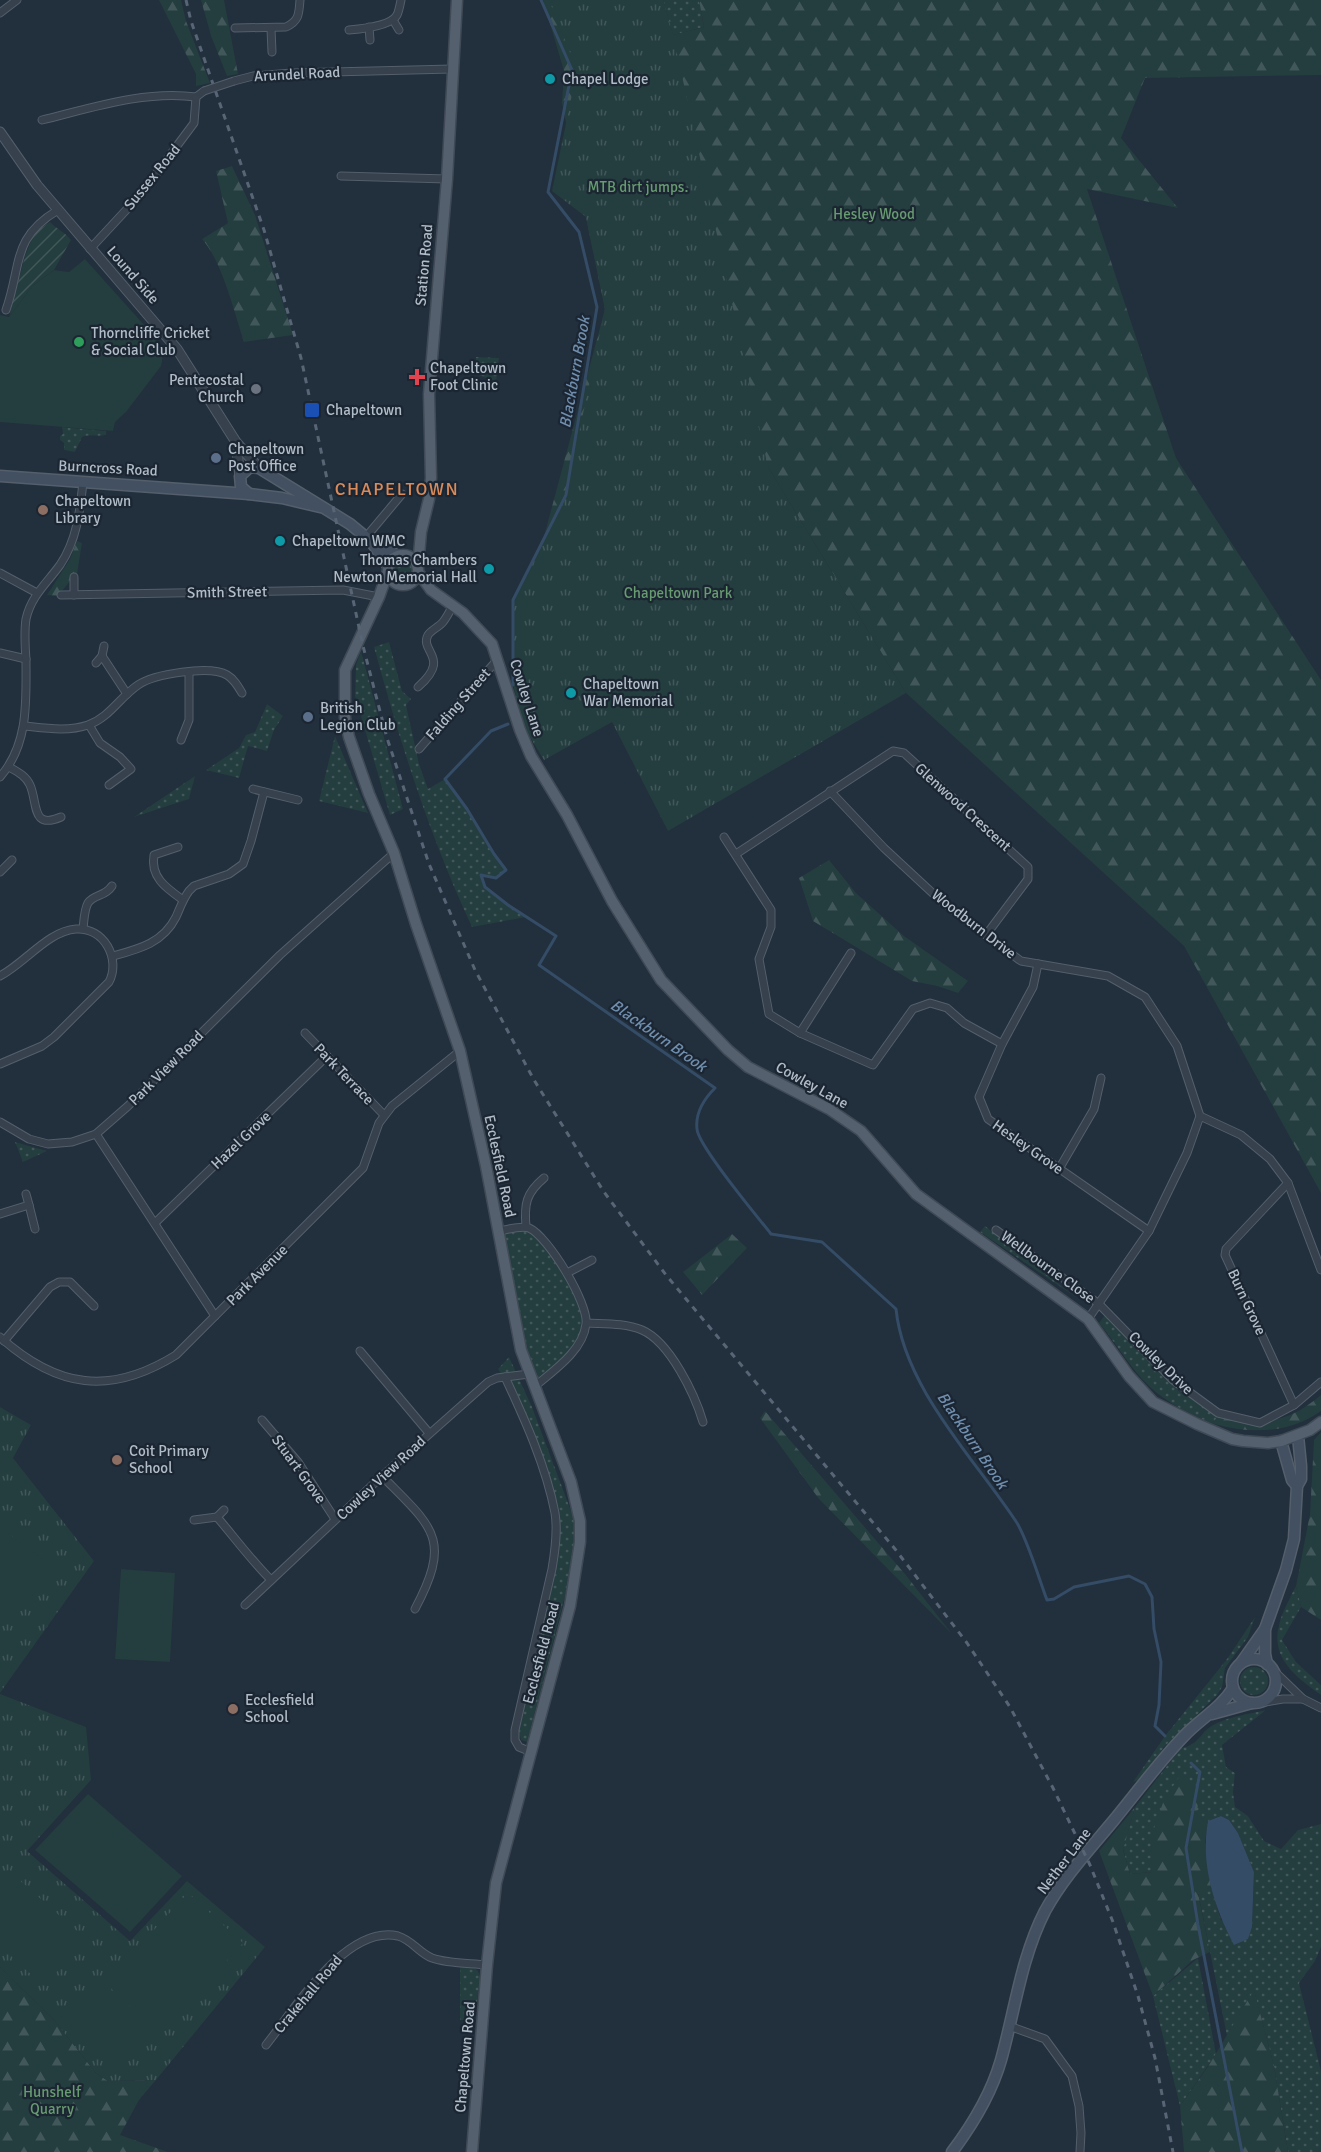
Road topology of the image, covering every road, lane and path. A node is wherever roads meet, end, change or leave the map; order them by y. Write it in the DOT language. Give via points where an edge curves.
graph roads {
  1 [pos="17,0"];
  2 [pos="300,0"];
  3 [pos="401,0"];
  4 [pos="457,0"];
  5 [pos="0,13"];
  6 [pos="393,20"];
  7 [pos="369,27"];
  8 [pos="235,28"];
  9 [pos="272,29"];
  10 [pos="349,30"];
  11 [pos="399,30"];
  12 [pos="370,40"];
  13 [pos="272,52"];
  14 [pos="452,69"];
  15 [pos="196,98"];
  16 [pos="42,120"];
  17 [pos="0,132"];
  18 [pos="3,144"];
  19 [pos="341,176"];
  20 [pos="447,179"];
  21 [pos="58,210"];
  22 [pos="90,249"];
  23 [pos="6,310"];
  24 [pos="236,442"];
  25 [pos="261,470"];
  26 [pos="0,476"];
  27 [pos="239,478"];
  28 [pos="83,482"];
  29 [pos="214,491"];
  30 [pos="251,494"];
  31 [pos="402,494"];
  32 [pos="320,507"];
  33 [pos="421,532"];
  34 [pos="370,540"];
  35 [pos="401,555"];
  36 [pos="388,569"];
  37 [pos="418,569"];
  38 [pos="0,573"];
  39 [pos="74,577"];
  40 [pos="403,585"];
  41 [pos="431,590"];
  42 [pos="37,593"];
  43 [pos="74,594"];
  44 [pos="61,595"];
  45 [pos="379,597"];
  46 [pos="453,605"];
  47 [pos="104,646"];
  48 [pos="0,653"];
  49 [pos="102,656"];
  50 [pos="26,659"];
  51 [pos="498,659"];
  52 [pos="96,663"];
  53 [pos="189,673"];
  54 [pos="418,687"];
  55 [pos="242,693"];
  56 [pos="127,694"];
  57 [pos="89,725"];
  58 [pos="24,726"];
  59 [pos="182,740"];
  60 [pos="419,749"];
  61 [pos="9,767"];
  62 [pos="0,777"];
  63 [pos="109,785"];
  64 [pos="253,789"];
  65 [pos="830,791"];
  66 [pos="264,792"];
  67 [pos="298,800"];
  68 [pos="61,817"];
  69 [pos="724,837"];
  70 [pos="178,847"];
  71 [pos="394,853"];
  72 [pos="736,854"];
  73 [pos="12,860"];
  74 [pos="1,869"];
  75 [pos="112,886"];
  76 [pos="183,900"];
  77 [pos="82,929"];
  78 [pos="986,935"];
  79 [pos="851,953"];
  80 [pos="113,956"];
  81 [pos="1038,964"];
  82 [pos="0,976"];
  83 [pos="305,1033"];
  84 [pos="801,1033"];
  85 [pos="1002,1044"];
  86 [pos="460,1051"];
  87 [pos="327,1056"];
  88 [pos="0,1064"];
  89 [pos="1101,1078"];
  90 [pos="384,1115"];
  91 [pos="1200,1116"];
  92 [pos="0,1122"];
  93 [pos="96,1134"];
  94 [pos="1059,1169"];
  95 [pos="544,1178"];
  96 [pos="1288,1183"];
  97 [pos="26,1194"];
  98 [pos="29,1204"];
  99 [pos="0,1214"];
  100 [pos="155,1223"];
  101 [pos="526,1227"];
  102 [pos="35,1229"];
  103 [pos="996,1230"];
  104 [pos="498,1231"];
  105 [pos="1149,1231"];
  106 [pos="594,1259"];
  107 [pos="1321,1270"];
  108 [pos="567,1273"];
  109 [pos="1099,1304"];
  110 [pos="94,1306"];
  111 [pos="215,1316"];
  112 [pos="1088,1319"];
  113 [pos="587,1323"];
  114 [pos="2,1339"];
  115 [pos="360,1351"];
  116 [pos="529,1374"];
  117 [pos="505,1377"];
  118 [pos="1321,1382"];
  119 [pos="534,1387"];
  120 [pos="1294,1405"];
  121 [pos="262,1420"];
  122 [pos="703,1422"];
  123 [pos="1321,1422"];
  124 [pos="429,1433"];
  125 [pos="1298,1436"];
  126 [pos="1281,1441"];
  127 [pos="382,1476"];
  128 [pos="1297,1486"];
  129 [pos="224,1510"];
  130 [pos="217,1517"];
  131 [pos="335,1519"];
  132 [pos="194,1520"];
  133 [pos="271,1580"];
  134 [pos="245,1605"];
  135 [pos="415,1609"];
  136 [pos="1265,1629"];
  137 [pos="1241,1663"];
  138 [pos="1270,1667"];
  139 [pos="1233,1688"];
  140 [pos="1303,1699"];
  141 [pos="1255,1703"];
  142 [pos="1321,1708"];
  143 [pos="1209,1715"];
  144 [pos="531,1752"];
  145 [pos="487,1965"];
  146 [pos="1010,2026"];
  147 [pos="266,2045"];
  148 [pos="472,2152"];
  149 [pos="952,2152"];
  150 [pos="1080,2152"];
  1 -- 5 [label="street"];
  2 -- 9 [label="street" via="298,18 293,24"];
  3 -- 6 [label="street"];
  4 -- 14 [label="main road, Station Road"];
  6 -- 7 [label="street"];
  6 -- 11 [label="street"];
  7 -- 10 [label="street"];
  7 -- 12 [label="street"];
  8 -- 9 [label="street"];
  9 -- 13 [label="street"];
  14 -- 15 [label="street, Arundel Road, bridge" via="253,76 204,91"];
  14 -- 20 [label="main road, Station Road"];
  15 -- 16 [label="street" via="142,98"];
  15 -- 22 [label="street, Sussex Road" via="194,123 141,194"];
  17 -- 18 [label="street, Lound Side"];
  18 -- 21 [label="street, Lound Side"];
  19 -- 20 [label="street"];
  20 -- 33 [label="main road, Station Road" via="429,394 429,499"];
  21 -- 22 [label="street, Lound Side"];
  21 -- 23 [label="street" via="41,221 25,241"];
  22 -- 24 [label="street, Lound Side" via="177,349"];
  24 -- 25 [label="street, Lound Side"];
  24 -- 27 [label="street, Lound Side"];
  25 -- 27 [label="main road" via="250,467"];
  25 -- 30 [label="main road" via="267,483 262,491"];
  25 -- 32 [label="main road, Lound Side"];
  26 -- 28 [label="main road, Burncross Road"];
  27 -- 29 [label="main road, Burncross Road" via="236,486"];
  27 -- 30 [label="main road" via="243,490"];
  28 -- 29 [label="main road, Burncross Road"];
  28 -- 42 [label="street" via="77,530 60,564"];
  29 -- 30 [label="main road, Burncross Road"];
  30 -- 32 [label="main road, Lound Side"];
  31 -- 34 [label="street"];
  32 -- 34 [label="main road, Lound Side"];
  33 -- 35 [label="main road, Station Road"];
  33 -- 37 [label="main road, Station Road"];
  34 -- 35 [label="main road"];
  34 -- 36 [label="main road"];
  35 -- 36 [label="main road" via="392,560"];
  35 -- 37 [label="main road" via="412,558"];
  36 -- 40 [label="main road" via="392,580"];
  36 -- 45 [label="main road, Ecclesfield Road"];
  37 -- 40 [label="main road" via="414,580"];
  37 -- 41 [label="main road, Cowley Lane"];
  38 -- 42 [label="street"];
  39 -- 43 [label="street"];
  40 -- 41 [label="main road, Cowley Lane"];
  40 -- 45 [label="main road"];
  41 -- 46 [label="main road, Cowley Lane"];
  42 -- 50 [label="street" via="26,619"];
  43 -- 44 [label="street, Smith Street"];
  43 -- 45 [label="street, Smith Street" via="343,590"];
  45 -- 71 [label="main road, Ecclesfield Road" via="345,670 345,716 369,794"];
  46 -- 51 [label="main road, Cowley Lane" via="492,644"];
  46 -- 54 [label="street" via="444,621 428,636 434,668"];
  47 -- 49 [label="street"];
  48 -- 50 [label="street"];
  49 -- 52 [label="street"];
  49 -- 56 [label="street"];
  50 -- 58 [label="street"];
  51 -- 60 [label="street, Falding Street"];
  51 -- 112 [label="main road, Cowley Lane" via="531,756 661,980 748,1067 829,1108 861,1131 916,1194"];
  53 -- 55 [label="street" via="225,674"];
  53 -- 56 [label="street" via="157,676"];
  53 -- 59 [label="street" via="189,720"];
  56 -- 57 [label="street"];
  57 -- 58 [label="street" via="61,729"];
  57 -- 63 [label="street" via="100,743 131,768"];
  58 -- 61 [label="street"];
  61 -- 62 [label="street"];
  61 -- 68 [label="street" via="30,785 39,817"];
  64 -- 66 [label="street"];
  65 -- 72 [label="street, Glenwood Crescent"];
  65 -- 78 [label="street, Woodburn Drive" via="884,848"];
  65 -- 78 [label="street, Glenwood Crescent" via="893,751 904,753 1020,859 1028,867 1028,879"];
  66 -- 67 [label="street"];
  66 -- 76 [label="street" via="243,864 229,874 194,886"];
  69 -- 72 [label="street"];
  70 -- 76 [label="street" via="154,855 153,869 164,887"];
  71 -- 86 [label="main road, Ecclesfield Road"];
  71 -- 93 [label="street, Park View Road" via="280,955"];
  72 -- 84 [label="street" via="771,910 771,927 759,959 769,1014"];
  73 -- 74 [label="street"];
  75 -- 77 [label="street" via="108,893 88,903"];
  76 -- 80 [label="street" via="162,937 140,949"];
  77 -- 80 [label="street" via="101,938"];
  77 -- 82 [label="street" via="57,935"];
  78 -- 81 [label="street, Woodburn Drive" via="1022,960"];
  79 -- 84 [label="street"];
  80 -- 88 [label="street" via="109,981 54,1037"];
  81 -- 85 [label="street, Hesley Grove" via="1033,987"];
  81 -- 91 [label="street, Woodburn Drive" via="1108,976 1145,997 1177,1046"];
  83 -- 87 [label="street, Park Terrace"];
  84 -- 85 [label="street" via="873,1065 913,1009 930,1003 947,1008 964,1023"];
  85 -- 94 [label="street, Hesley Grove" via="979,1097 988,1119"];
  86 -- 90 [label="street, Park Avenue"];
  86 -- 104 [label="main road, Ecclesfield Road"];
  87 -- 90 [label="street, Park Terrace"];
  87 -- 100 [label="street, Hazel Grove"];
  89 -- 94 [label="street" via="1094,1109"];
  90 -- 111 [label="street, Park Avenue" via="363,1168"];
  91 -- 96 [label="street" via="1241,1135 1270,1160"];
  91 -- 105 [label="street" via="1187,1153"];
  92 -- 93 [label="street" via="29,1139 48,1144"];
  93 -- 100 [label="street"];
  94 -- 105 [label="street, Hesley Grove"];
  95 -- 101 [label="street" via="533,1187 525,1204"];
  96 -- 107 [label="street"];
  96 -- 120 [label="street, Burn Grove" via="1226,1249 1225,1255"];
  97 -- 98 [label="street"];
  98 -- 99 [label="street"];
  98 -- 102 [label="street"];
  100 -- 111 [label="street"];
  101 -- 104 [label="street"];
  101 -- 108 [label="street" via="538,1233"];
  103 -- 109 [label="street, Wellbourne Close"];
  104 -- 116 [label="main road, Ecclesfield Road"];
  105 -- 109 [label="street"];
  106 -- 108 [label="street"];
  108 -- 113 [label="street"];
  109 -- 112 [label="street"];
  109 -- 120 [label="street, Cowley Drive" via="1173,1380 1218,1413 1260,1423"];
  110 -- 114 [label="street" via="70,1282 59,1282"];
  111 -- 114 [label="street, Park Avenue" via="176,1355 123,1379 88,1381 62,1376 39,1366"];
  112 -- 126 [label="main road, Cowley Lane" via="1153,1402 1232,1439"];
  113 -- 119 [label="street" via="579,1343"];
  113 -- 122 [label="street" via="628,1326 646,1332 665,1348 684,1378"];
  115 -- 124 [label="street"];
  116 -- 117 [label="street, Cowley View Road"];
  116 -- 119 [label="main road, Ecclesfield Road"];
  117 -- 124 [label="street, Cowley View Road" via="488,1382"];
  117 -- 144 [label="street, Ecclesfield Road" via="528,1428 556,1515 552,1569 515,1730 519,1747"];
  118 -- 120 [label="street, Cowley Drive"];
  119 -- 144 [label="main road, Ecclesfield Road" via="571,1482 580,1521 580,1542 570,1606"];
  121 -- 131 [label="street, Stuart Grove" via="298,1462"];
  123 -- 125 [label="main road, Cowley Lane"];
  124 -- 127 [label="street, Cowley View Road"];
  125 -- 126 [label="main road, Cowley Lane"];
  125 -- 128 [label="main road" via="1301,1479"];
  126 -- 128 [label="main road"];
  127 -- 131 [label="street, Cowley View Road"];
  127 -- 135 [label="street" via="422,1516 434,1542 432,1574"];
  128 -- 136 [label="main road" via="1294,1539"];
  129 -- 130 [label="street"];
  130 -- 132 [label="street"];
  130 -- 133 [label="street" via="248,1558"];
  131 -- 133 [label="street, Cowley View Road"];
  133 -- 134 [label="street, Cowley View Road"];
  136 -- 137 [label="main road"];
  136 -- 138 [label="main road" via="1265,1654"];
  137 -- 138 [label="main road" via="1254,1659"];
  137 -- 139 [label="main road" via="1233,1674"];
  138 -- 140 [label="street"];
  138 -- 141 [label="main road" via="1275,1675 1274,1689 1265,1700"];
  139 -- 141 [label="main road" via="1240,1699"];
  139 -- 143 [label="main road, Nether Lane"];
  140 -- 141 [label="street"];
  140 -- 142 [label="street"];
  141 -- 143 [label="main road, Nether Lane"];
  143 -- 146 [label="main road, Nether Lane" via="1182,1738 1059,1888 1033,1938"];
  144 -- 145 [label="main road, Ecclesfield Road" via="496,1883"];
  145 -- 147 [label="street, Crakehall Road" via="430,1958 406,1938 374,1936 343,1953"];
  145 -- 148 [label="main road, Chapeltown Road"];
  146 -- 149 [label="main road, Nether Lane" via="1001,2062 978,2116"];
  146 -- 150 [label="street" via="1045,2039 1072,2076 1079,2106"];
}
